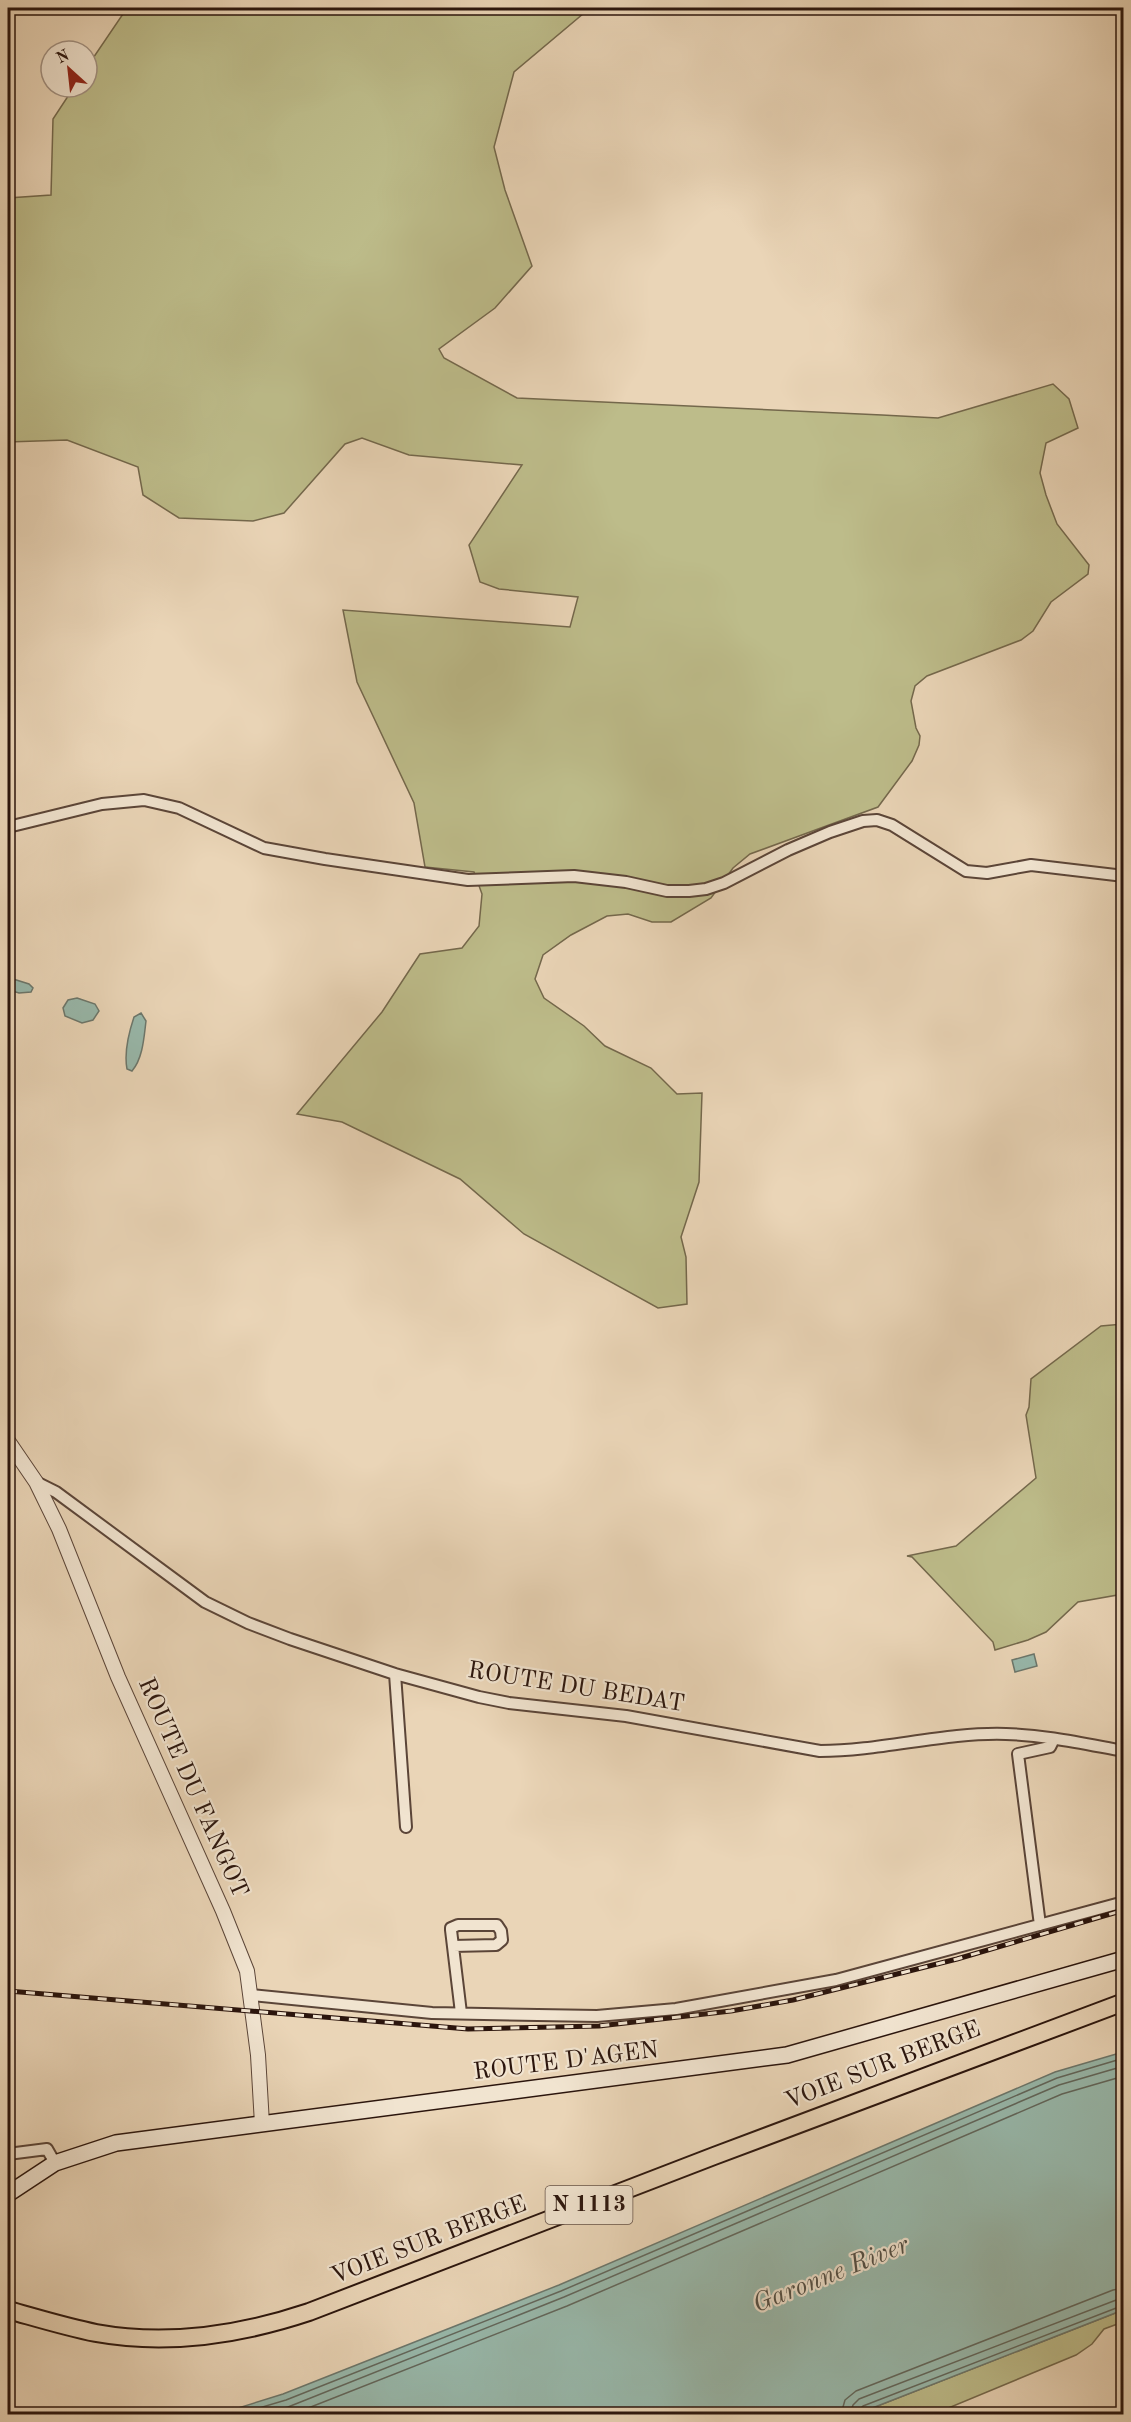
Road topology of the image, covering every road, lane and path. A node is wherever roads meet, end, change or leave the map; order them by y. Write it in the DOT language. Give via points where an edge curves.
graph roads {
  1 [pos="8,827"];
  2 [pos="1124,876"];
  3 [pos="8,1442"];
  4 [pos="36,1482"];
  5 [pos="395,1674"];
  6 [pos="1054,1739"];
  7 [pos="1124,1751"];
  8 [pos="406,1827"];
  9 [pos="1124,1902"];
  10 [pos="1040,1925"];
  11 [pos="453,1946"];
  12 [pos="1124,1959"];
  13 [pos="252,1995"];
  14 [pos="1124,2002"];
  15 [pos="461,2013"];
  16 [pos="262,2124"];
  17 [pos="8,2154"];
  18 [pos="56,2163"];
  19 [pos="10,2192"];
  20 [pos="8,2304"];
  21 [pos="8,2310"];
  22 [pos="42,2319"];
  1 -- 2 [label="street" via="102,804 144,800 179,808 264,848 336,861 468,880 574,876 689,891 724,883 830,832 877,820 892,825 966,871 987,873 1031,865"];
  3 -- 4 [label="street, ROUTE DU FANGOT"];
  4 -- 5 [label="street, ROUTE DU BEDAT" via="56,1492 205,1602 290,1639"];
  4 -- 13 [label="street, ROUTE DU FANGOT" via="69,1550 118,1677 223,1911 247,1971"];
  5 -- 6 [label="street, ROUTE DU BEDAT" via="508,1703 626,1716 820,1751 851,1751 967,1735"];
  5 -- 8 [label="street"];
  6 -- 7 [label="street, ROUTE DU BEDAT"];
  6 -- 10 [label="street" via="1050,1747 1018,1754"];
  9 -- 10 [label="street"];
  10 -- 15 [label="street" via="836,1980 676,2009 597,2016"];
  11 -- 11 [label="street" via="454,1926 496,1925 501,1931 502,1940 496,1945"];
  11 -- 15 [label="street"];
  12 -- 16 [label="main road, ROUTE D'AGEN" via="787,2055"];
  13 -- 15 [label="street" via="402,2012"];
  13 -- 16 [label="street, ROUTE DU FANGOT"];
  14 -- 22 [label="main road, VOIE SUR BERGE / N 1113" via="270,2325 207,2337 162,2338 99,2333"];
  16 -- 18 [label="main road, ROUTE D'AGEN" via="116,2143"];
  17 -- 18 [label="street" via="47,2149"];
  18 -- 19 [label="main road, ROUTE D'AGEN"];
  20 -- 22 [label="main road, N 1113"];
  21 -- 22 [label="main road, N 1113"];
}
